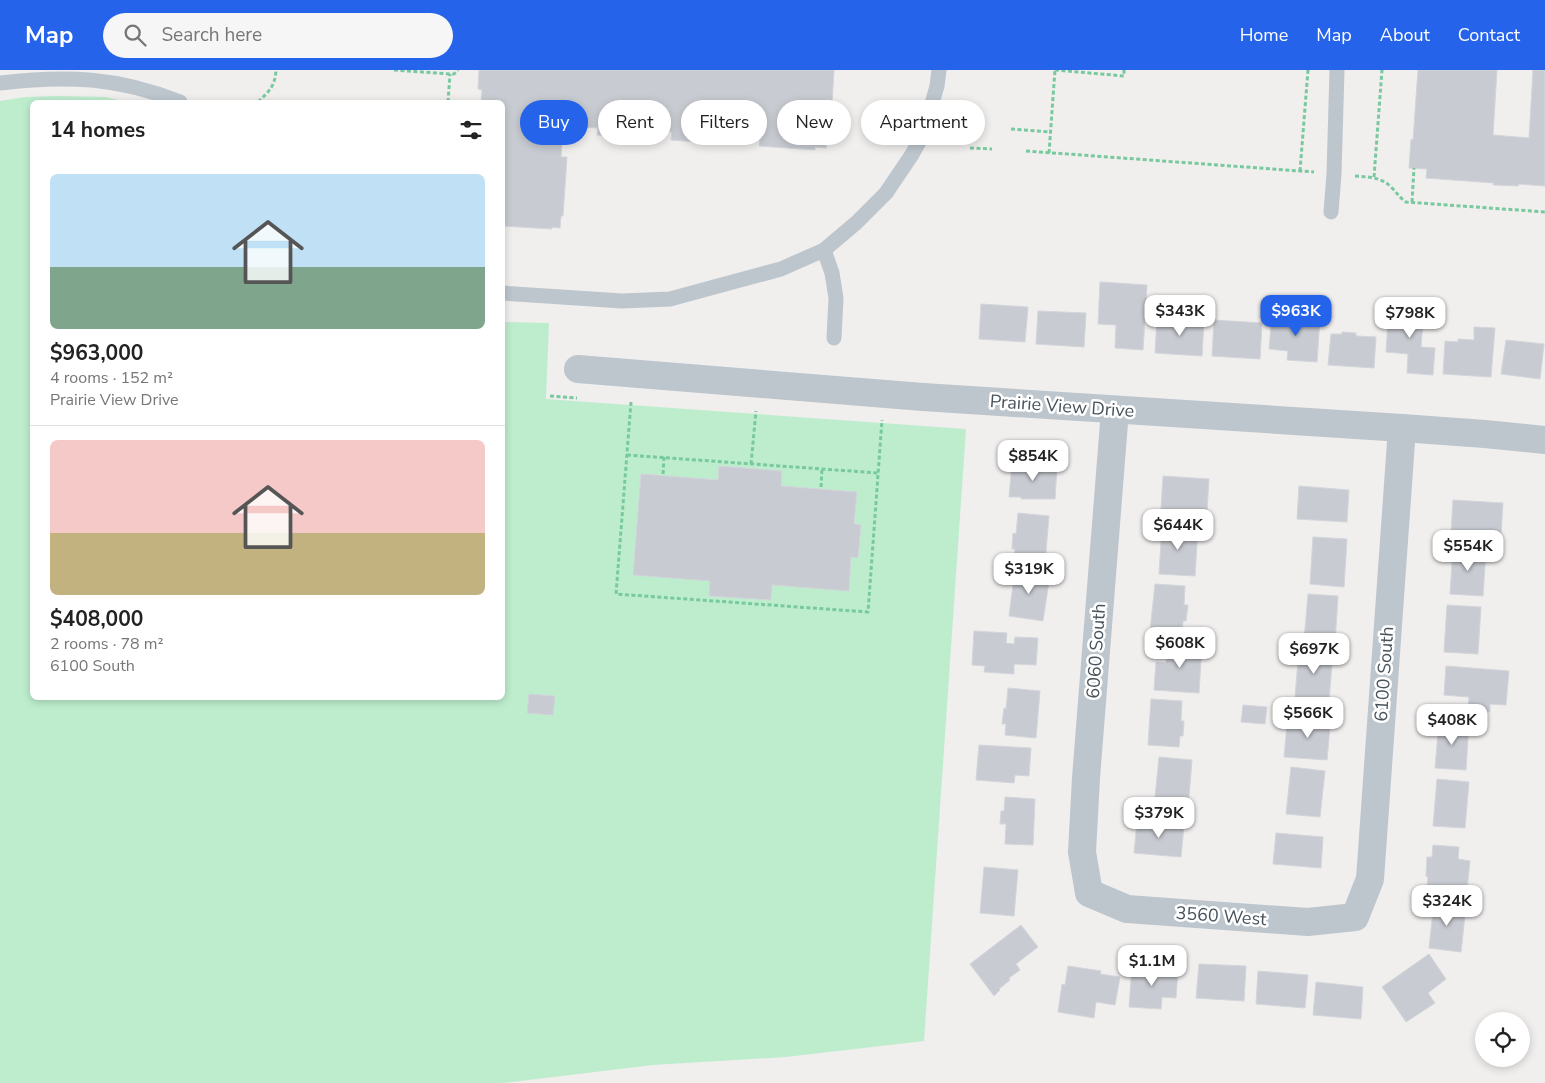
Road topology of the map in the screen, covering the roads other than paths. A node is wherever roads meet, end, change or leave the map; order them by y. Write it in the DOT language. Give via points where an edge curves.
graph roads {
  1 [pos="939,70"];
  2 [pos="1337,70"];
  3 [pos="0,83"];
  4 [pos="175,100"];
  5 [pos="1330,212"];
  6 [pos="824,250"];
  7 [pos="505,293"];
  8 [pos="834,338"];
  9 [pos="578,369"];
  10 [pos="1115,410"];
  11 [pos="1402,428"];
  12 [pos="1545,440"];
  13 [pos="1089,893"];
  14 [pos="1355,917"];
  1 -- 6 [label="lane" via="923,135 911,156 886,193"];
  2 -- 5 [label="lane"];
  3 -- 4 [label="lane" via="82,78 133,86"];
  6 -- 7 [label="lane" via="780,268 670,299 622,301"];
  6 -- 8 [label="lane" via="836,298"];
  9 -- 10 [label="street, Prairie View Drive"];
  10 -- 11 [label="street, Prairie View Drive"];
  10 -- 13 [label="street, 6060 South" via="1082,852"];
  11 -- 12 [label="street, Prairie View Drive"];
  11 -- 14 [label="street, 6100 South" via="1370,879"];
  13 -- 14 [label="street, 3560 West" via="1127,909 1308,922"];
}
